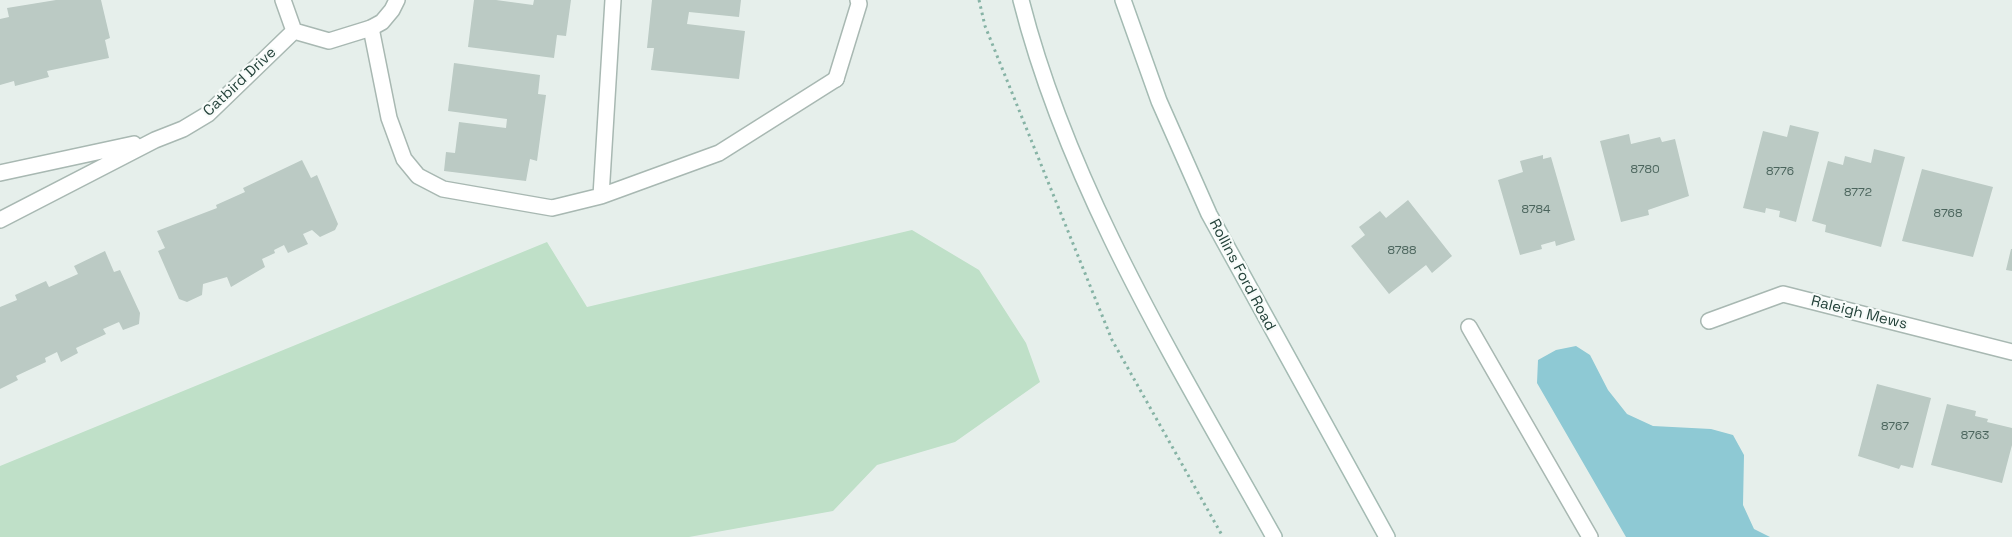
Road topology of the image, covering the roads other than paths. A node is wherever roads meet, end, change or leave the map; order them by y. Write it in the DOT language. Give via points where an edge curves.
graph roads {
  1 [pos="283,0"];
  2 [pos="397,0"];
  3 [pos="613,0"];
  4 [pos="858,0"];
  5 [pos="1021,0"];
  6 [pos="1124,0"];
  7 [pos="371,28"];
  8 [pos="294,31"];
  9 [pos="155,140"];
  10 [pos="0,173"];
  11 [pos="601,196"];
  12 [pos="0,220"];
  13 [pos="1709,322"];
  14 [pos="1470,327"];
  15 [pos="2012,352"];
  16 [pos="1274,537"];
  17 [pos="1387,537"];
  18 [pos="1590,537"];
  1 -- 8 [label="main road"];
  2 -- 7 [label="main road" via="382,22"];
  3 -- 11 [label="main road"];
  4 -- 11 [label="main road" via="836,80 719,153"];
  5 -- 16 [label="main road" via="1057,115 1106,230"];
  6 -- 17 [label="main road, Rollins Ford Road" via="1159,101 1209,214"];
  7 -- 8 [label="main road" via="329,41"];
  7 -- 11 [label="main road" via="389,118 404,159 418,176 443,189 552,208"];
  8 -- 9 [label="main road, Catbird Drive" via="208,114"];
  9 -- 10 [label="main road, Catbird Drive"];
  9 -- 12 [label="main road, Catbird Drive"];
  13 -- 15 [label="main road, Raleigh Mews" via="1783,294"];
  14 -- 18 [label="main road"];
}
